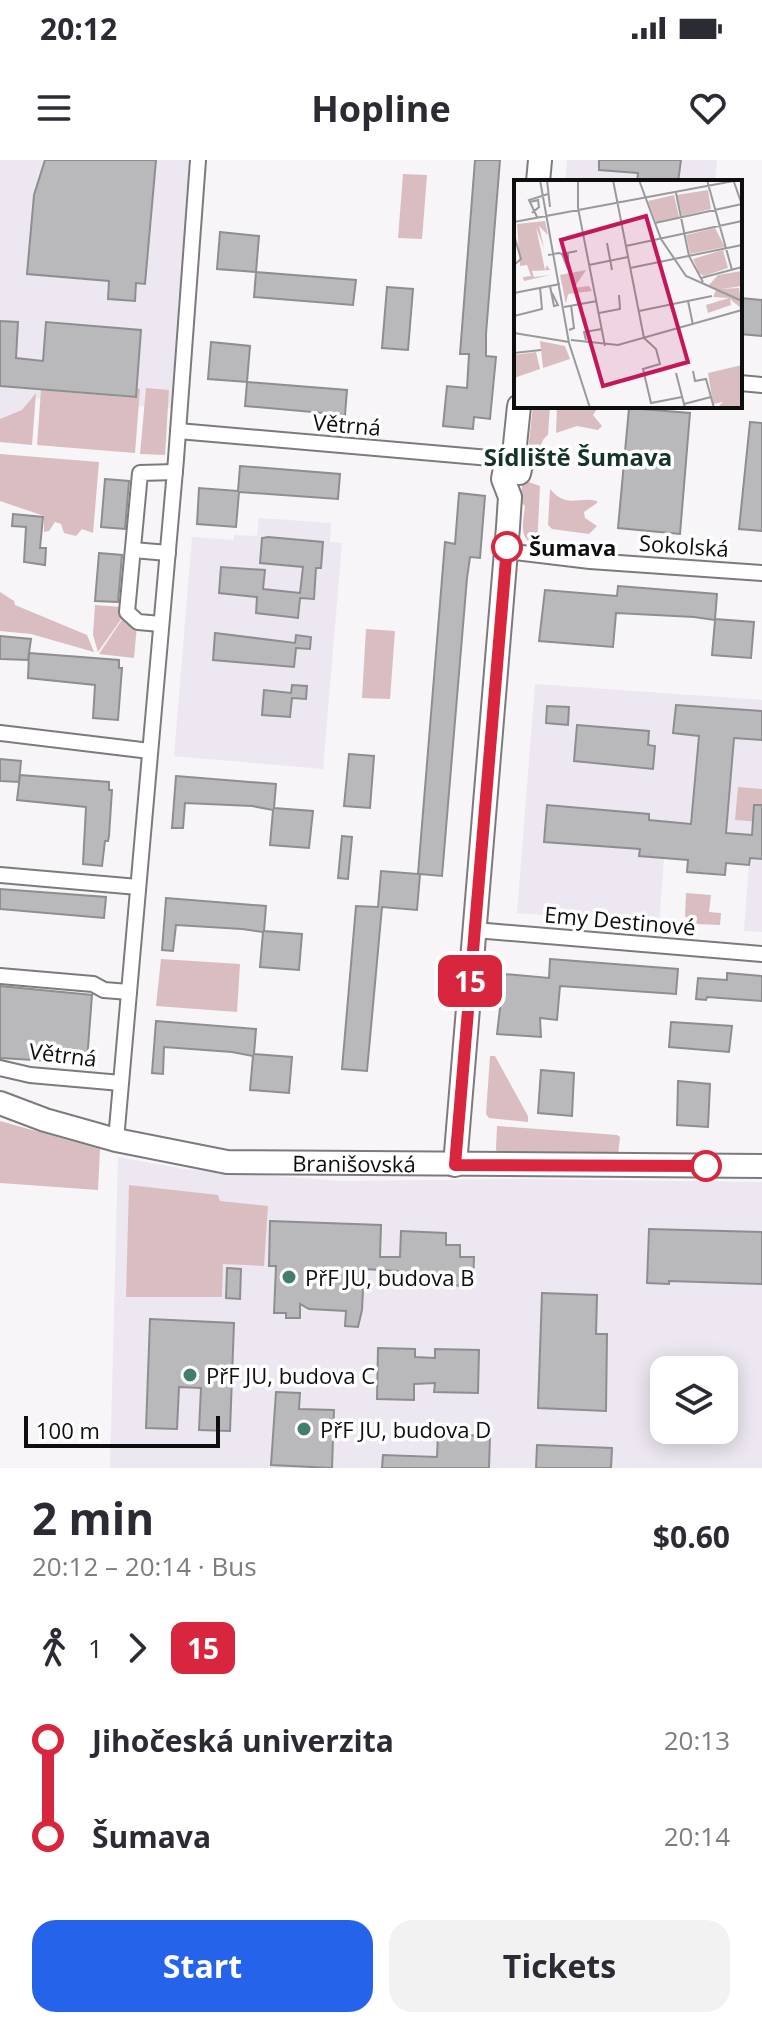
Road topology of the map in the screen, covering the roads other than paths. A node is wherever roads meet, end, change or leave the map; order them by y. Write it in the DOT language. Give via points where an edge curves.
graph roads {
  1 [pos="198,160"];
  2 [pos="540,160"];
  3 [pos="538,180"];
  4 [pos="742,383"];
  5 [pos="762,385"];
  6 [pos="519,408"];
  7 [pos="178,431"];
  8 [pos="513,462"];
  9 [pos="175,472"];
  10 [pos="133,550"];
  11 [pos="506,551"];
  12 [pos="168,553"];
  13 [pos="762,573"];
  14 [pos="161,624"];
  15 [pos="0,733"];
  16 [pos="150,751"];
  17 [pos="0,875"];
  18 [pos="138,887"];
  19 [pos="475,930"];
  20 [pos="762,954"];
  21 [pos="0,976"];
  22 [pos="129,992"];
  23 [pos="0,1068"];
  24 [pos="121,1083"];
  25 [pos="0,1103"];
  26 [pos="116,1140"];
  27 [pos="455,1165"];
  28 [pos="762,1166"];
  1 -- 7 [label="street, Větrná"];
  2 -- 3 [label="street"];
  4 -- 5 [label="street"];
  6 -- 8 [label="street"];
  7 -- 8 [label="street, Větrná"];
  7 -- 9 [label="street, Větrná"];
  8 -- 11 [label="street" via="520,469 510,497"];
  9 -- 10 [label="street" via="140,473"];
  9 -- 12 [label="street, Větrná"];
  10 -- 12 [label="street"];
  10 -- 14 [label="street" via="127,612 138,622"];
  11 -- 13 [label="street, Sokolská"];
  11 -- 19 [label="street"];
  12 -- 14 [label="street, Větrná"];
  14 -- 16 [label="street, Větrná"];
  15 -- 16 [label="street"];
  16 -- 18 [label="street, Větrná"];
  17 -- 18 [label="street"];
  18 -- 22 [label="street, Větrná"];
  19 -- 20 [label="street, Emy Destinové"];
  19 -- 27 [label="street"];
  21 -- 22 [label="street"];
  22 -- 24 [label="street, Větrná"];
  23 -- 24 [label="street, Větrná"];
  24 -- 26 [label="street, Větrná"];
  25 -- 26 [label="street, Branišovská"];
  26 -- 27 [label="street, Branišovská" via="227,1162"];
  27 -- 28 [label="street, Branišovská"];
}
